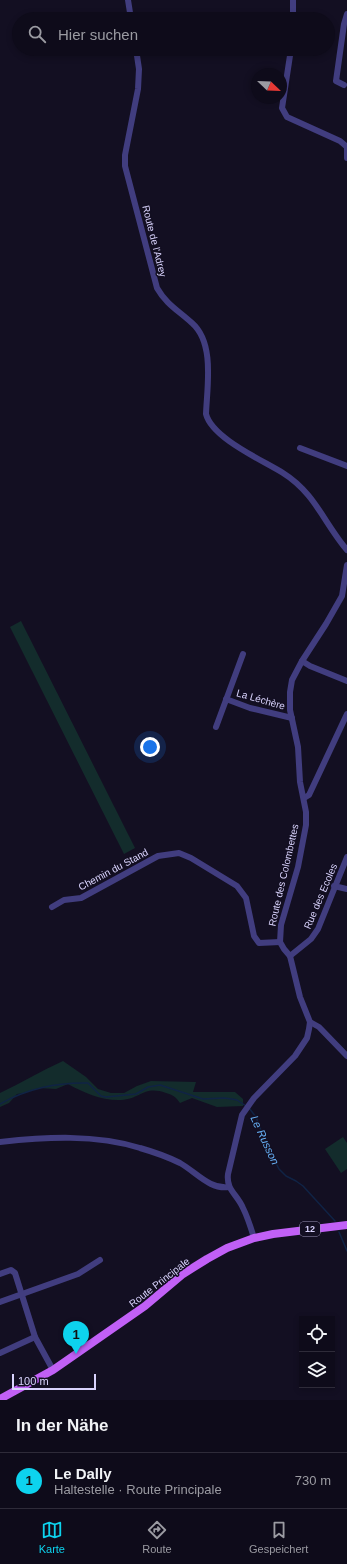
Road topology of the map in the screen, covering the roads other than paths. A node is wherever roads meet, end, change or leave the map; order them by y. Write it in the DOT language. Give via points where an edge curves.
graph roads {
  1 [pos="128,0"];
  2 [pos="293,0"];
  3 [pos="130,12"];
  4 [pos="293,12"];
  5 [pos="347,14"];
  6 [pos="137,56"];
  7 [pos="290,56"];
  8 [pos="344,84"];
  9 [pos="347,147"];
  10 [pos="347,158"];
  11 [pos="300,448"];
  12 [pos="347,466"];
  13 [pos="347,550"];
  14 [pos="347,565"];
  15 [pos="342,596"];
  16 [pos="347,601"];
  17 [pos="242,654"];
  18 [pos="302,662"];
  19 [pos="347,681"];
  20 [pos="226,699"];
  21 [pos="347,714"];
  22 [pos="292,718"];
  23 [pos="216,727"];
  24 [pos="304,798"];
  25 [pos="347,857"];
  26 [pos="334,886"];
  27 [pos="347,889"];
  28 [pos="52,907"];
  29 [pos="280,942"];
  30 [pos="290,956"];
  31 [pos="310,1022"];
  32 [pos="347,1056"];
  33 [pos="0,1142"];
  34 [pos="229,1187"];
  35 [pos="347,1225"];
  36 [pos="254,1238"];
  37 [pos="100,1260"];
  38 [pos="0,1274"];
  39 [pos="22,1295"];
  40 [pos="0,1302"];
  41 [pos="35,1337"];
  42 [pos="0,1353"];
  43 [pos="53,1370"];
  44 [pos="0,1399"];
  1 -- 3 [label="street"];
  2 -- 4 [label="street"];
  5 -- 8 [label="street" via="336,81"];
  6 -- 13 [label="street, Route de l'Adrey" via="138,89 125,154 126,171 157,288 172,308 196,328 203,341 208,361 207,419 222,436 297,482"];
  7 -- 9 [label="street" via="282,108 287,117 340,141"];
  9 -- 10 [label="street"];
  11 -- 12 [label="street"];
  14 -- 15 [label="street, Route des Colombettes"];
  15 -- 16 [label="street"];
  15 -- 18 [label="street, Route des Colombettes"];
  17 -- 20 [label="street, La Léchère"];
  18 -- 19 [label="street"];
  18 -- 22 [label="street, Route des Colombettes" via="292,680"];
  20 -- 22 [label="street, La Léchère" via="250,708"];
  20 -- 23 [label="street, La Léchère"];
  21 -- 24 [label="street" via="309,795"];
  22 -- 24 [label="street, Route des Colombettes"];
  24 -- 29 [label="street, Route des Colombettes" via="304,839 281,924"];
  25 -- 26 [label="street, Rue des Ecoles"];
  26 -- 27 [label="street"];
  26 -- 30 [label="street, Rue des Ecoles" via="312,939"];
  28 -- 29 [label="street, Chemin du Stand" via="64,900 81,898 158,856 179,853 236,886 246,898 254,936 259,942"];
  29 -- 30 [label="street, Route des Colombettes"];
  30 -- 31 [label="street, Route des Colombettes" via="300,997"];
  31 -- 32 [label="street" via="319,1027"];
  31 -- 34 [label="street" via="307,1038 295,1056 245,1110 239,1124 228,1174"];
  33 -- 34 [label="street" via="78,1138 139,1147 173,1160 214,1185"];
  34 -- 36 [label="street" via="244,1209"];
  35 -- 36 [label="main road, Route Principale / 12"];
  36 -- 43 [label="main road, Route Principale / 12" via="227,1248 183,1274 130,1317"];
  37 -- 39 [label="street" via="78,1274"];
  38 -- 39 [label="street" via="8,1270 14,1272"];
  39 -- 40 [label="street"];
  39 -- 41 [label="street"];
  41 -- 42 [label="street"];
  41 -- 43 [label="street"];
  43 -- 44 [label="main road, Route Principale / 12"];
}
